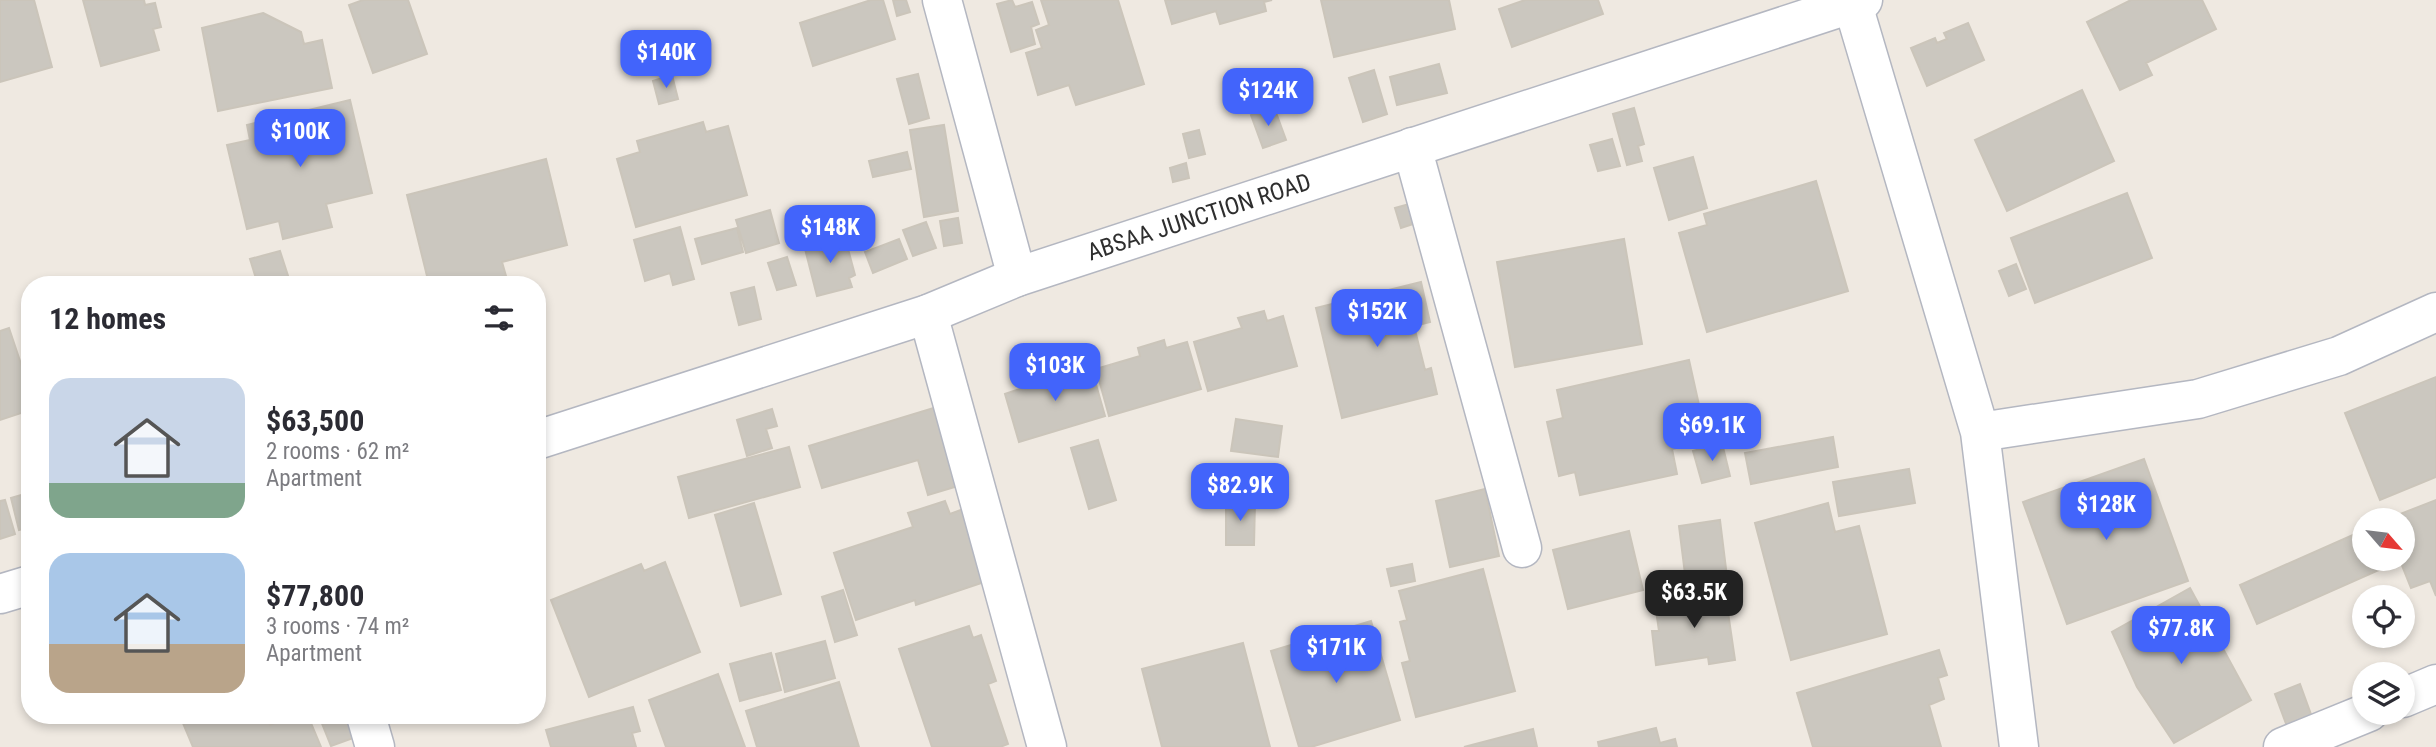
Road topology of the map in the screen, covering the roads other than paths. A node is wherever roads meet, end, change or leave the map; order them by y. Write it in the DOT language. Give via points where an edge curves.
graph roads {
  1 [pos="942,0"];
  2 [pos="1858,2"];
  3 [pos="1412,147"];
  4 [pos="1017,276"];
  5 [pos="2436,312"];
  6 [pos="928,314"];
  7 [pos="1979,432"];
  8 [pos="546,437"];
  9 [pos="1522,548"];
  10 [pos="21,588"];
  11 [pos="0,594"];
  12 [pos="2436,684"];
  13 [pos="2415,693"];
  14 [pos="2352,719"];
  15 [pos="368,724"];
  16 [pos="375,747"];
  17 [pos="1047,747"];
  18 [pos="2019,747"];
  19 [pos="2283,747"];
  1 -- 4 [label="street"];
  2 -- 3 [label="street, ABSAA JUNCTION ROAD"];
  2 -- 7 [label="street"];
  3 -- 4 [label="street, ABSAA JUNCTION ROAD"];
  3 -- 9 [label="street"];
  4 -- 6 [label="street, ABSAA JUNCTION ROAD"];
  5 -- 7 [label="street" via="2340,356 2198,399"];
  6 -- 8 [label="street, ABSAA JUNCTION ROAD"];
  6 -- 17 [label="street"];
  7 -- 18 [label="street"];
  10 -- 11 [label="street"];
  12 -- 13 [label="street"];
  14 -- 19 [label="street"];
  15 -- 16 [label="street"];
}
